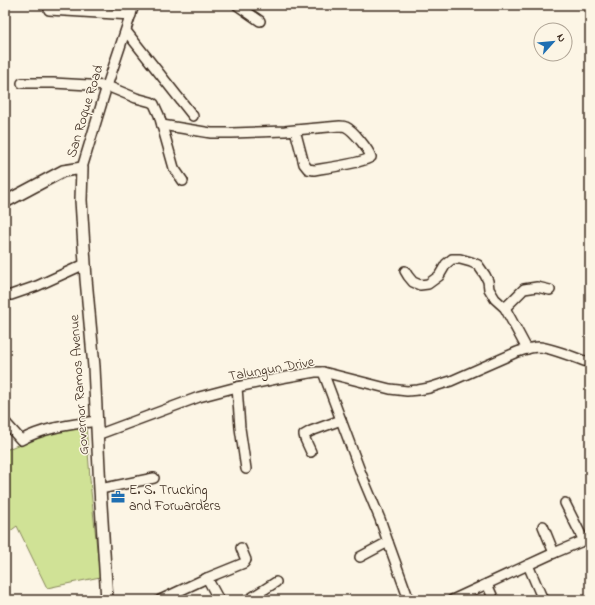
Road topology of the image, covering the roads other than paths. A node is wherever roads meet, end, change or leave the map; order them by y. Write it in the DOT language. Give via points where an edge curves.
graph roads {
  1 [pos="134,5"];
  2 [pos="237,5"];
  3 [pos="76,8"];
  4 [pos="48,10"];
  5 [pos="131,15"];
  6 [pos="260,22"];
  7 [pos="126,31"];
  8 [pos="22,83"];
  9 [pos="106,86"];
  10 [pos="193,116"];
  11 [pos="162,125"];
  12 [pos="295,130"];
  13 [pos="82,168"];
  14 [pos="183,181"];
  15 [pos="5,201"];
  16 [pos="85,264"];
  17 [pos="405,271"];
  18 [pos="550,290"];
  19 [pos="11,295"];
  20 [pos="505,308"];
  21 [pos="527,348"];
  22 [pos="590,363"];
  23 [pos="323,372"];
  24 [pos="237,387"];
  25 [pos="341,420"];
  26 [pos="96,421"];
  27 [pos="5,422"];
  28 [pos="97,435"];
  29 [pos="311,452"];
  30 [pos="246,469"];
  31 [pos="154,478"];
  32 [pos="100,489"];
  33 [pos="565,503"];
  34 [pos="543,526"];
  35 [pos="587,539"];
  36 [pos="388,542"];
  37 [pos="241,548"];
  38 [pos="554,553"];
  39 [pos="360,557"];
  40 [pos="528,565"];
  41 [pos="207,578"];
  42 [pos="276,582"];
  43 [pos="487,584"];
  44 [pos="108,600"];
  45 [pos="160,600"];
  46 [pos="219,600"];
  47 [pos="248,600"];
  48 [pos="409,600"];
  49 [pos="452,600"];
  50 [pos="494,600"];
  51 [pos="544,600"];
  1 -- 5 [label="street, San Roque Road"];
  2 -- 6 [label="street"];
  3 -- 4 [label="street"];
  3 -- 5 [label="street"];
  5 -- 7 [label="street, San Roque Road"];
  7 -- 9 [label="street, San Roque Road"];
  7 -- 10 [label="street"];
  8 -- 9 [label="street"];
  9 -- 11 [label="street" via="154,104"];
  9 -- 13 [label="street, San Roque Road"];
  11 -- 12 [label="street" via="232,134"];
  11 -- 14 [label="street" via="174,168"];
  12 -- 12 [label="street" via="304,164 308,169 353,163 371,157 368,149 347,127"];
  13 -- 15 [label="main road, San Roque Road" via="63,171"];
  13 -- 16 [label="main road, Governor Ramos Avenue"];
  16 -- 19 [label="street"];
  16 -- 26 [label="main road, Governor Ramos Avenue"];
  17 -- 20 [label="street" via="413,282 420,285 428,284 439,276 446,264 452,260 471,262 478,265 495,299"];
  18 -- 20 [label="street" via="537,287 524,289"];
  20 -- 21 [label="street"];
  21 -- 22 [label="street, Talungun Drive" via="548,349"];
  21 -- 23 [label="street, Talungun Drive" via="451,381 418,390 390,389"];
  23 -- 24 [label="street, Talungun Drive"];
  23 -- 25 [label="street"];
  24 -- 28 [label="street, Talungun Drive" via="199,397"];
  24 -- 30 [label="street"];
  25 -- 29 [label="street" via="304,435"];
  25 -- 36 [label="street"];
  26 -- 27 [label="street" via="46,430 21,440"];
  26 -- 28 [label="main road, Governor Ramos Avenue"];
  28 -- 32 [label="main road, Governor Ramos Avenue"];
  31 -- 32 [label="street"];
  32 -- 44 [label="main road, Governor Ramos Avenue"];
  33 -- 35 [label="street"];
  34 -- 38 [label="street"];
  35 -- 38 [label="street"];
  36 -- 39 [label="street"];
  36 -- 48 [label="street"];
  37 -- 41 [label="street" via="246,560 244,564"];
  38 -- 40 [label="street"];
  40 -- 43 [label="street"];
  40 -- 51 [label="street"];
  41 -- 45 [label="street"];
  41 -- 46 [label="street"];
  42 -- 47 [label="street"];
  43 -- 49 [label="street"];
  43 -- 50 [label="street"];
}
